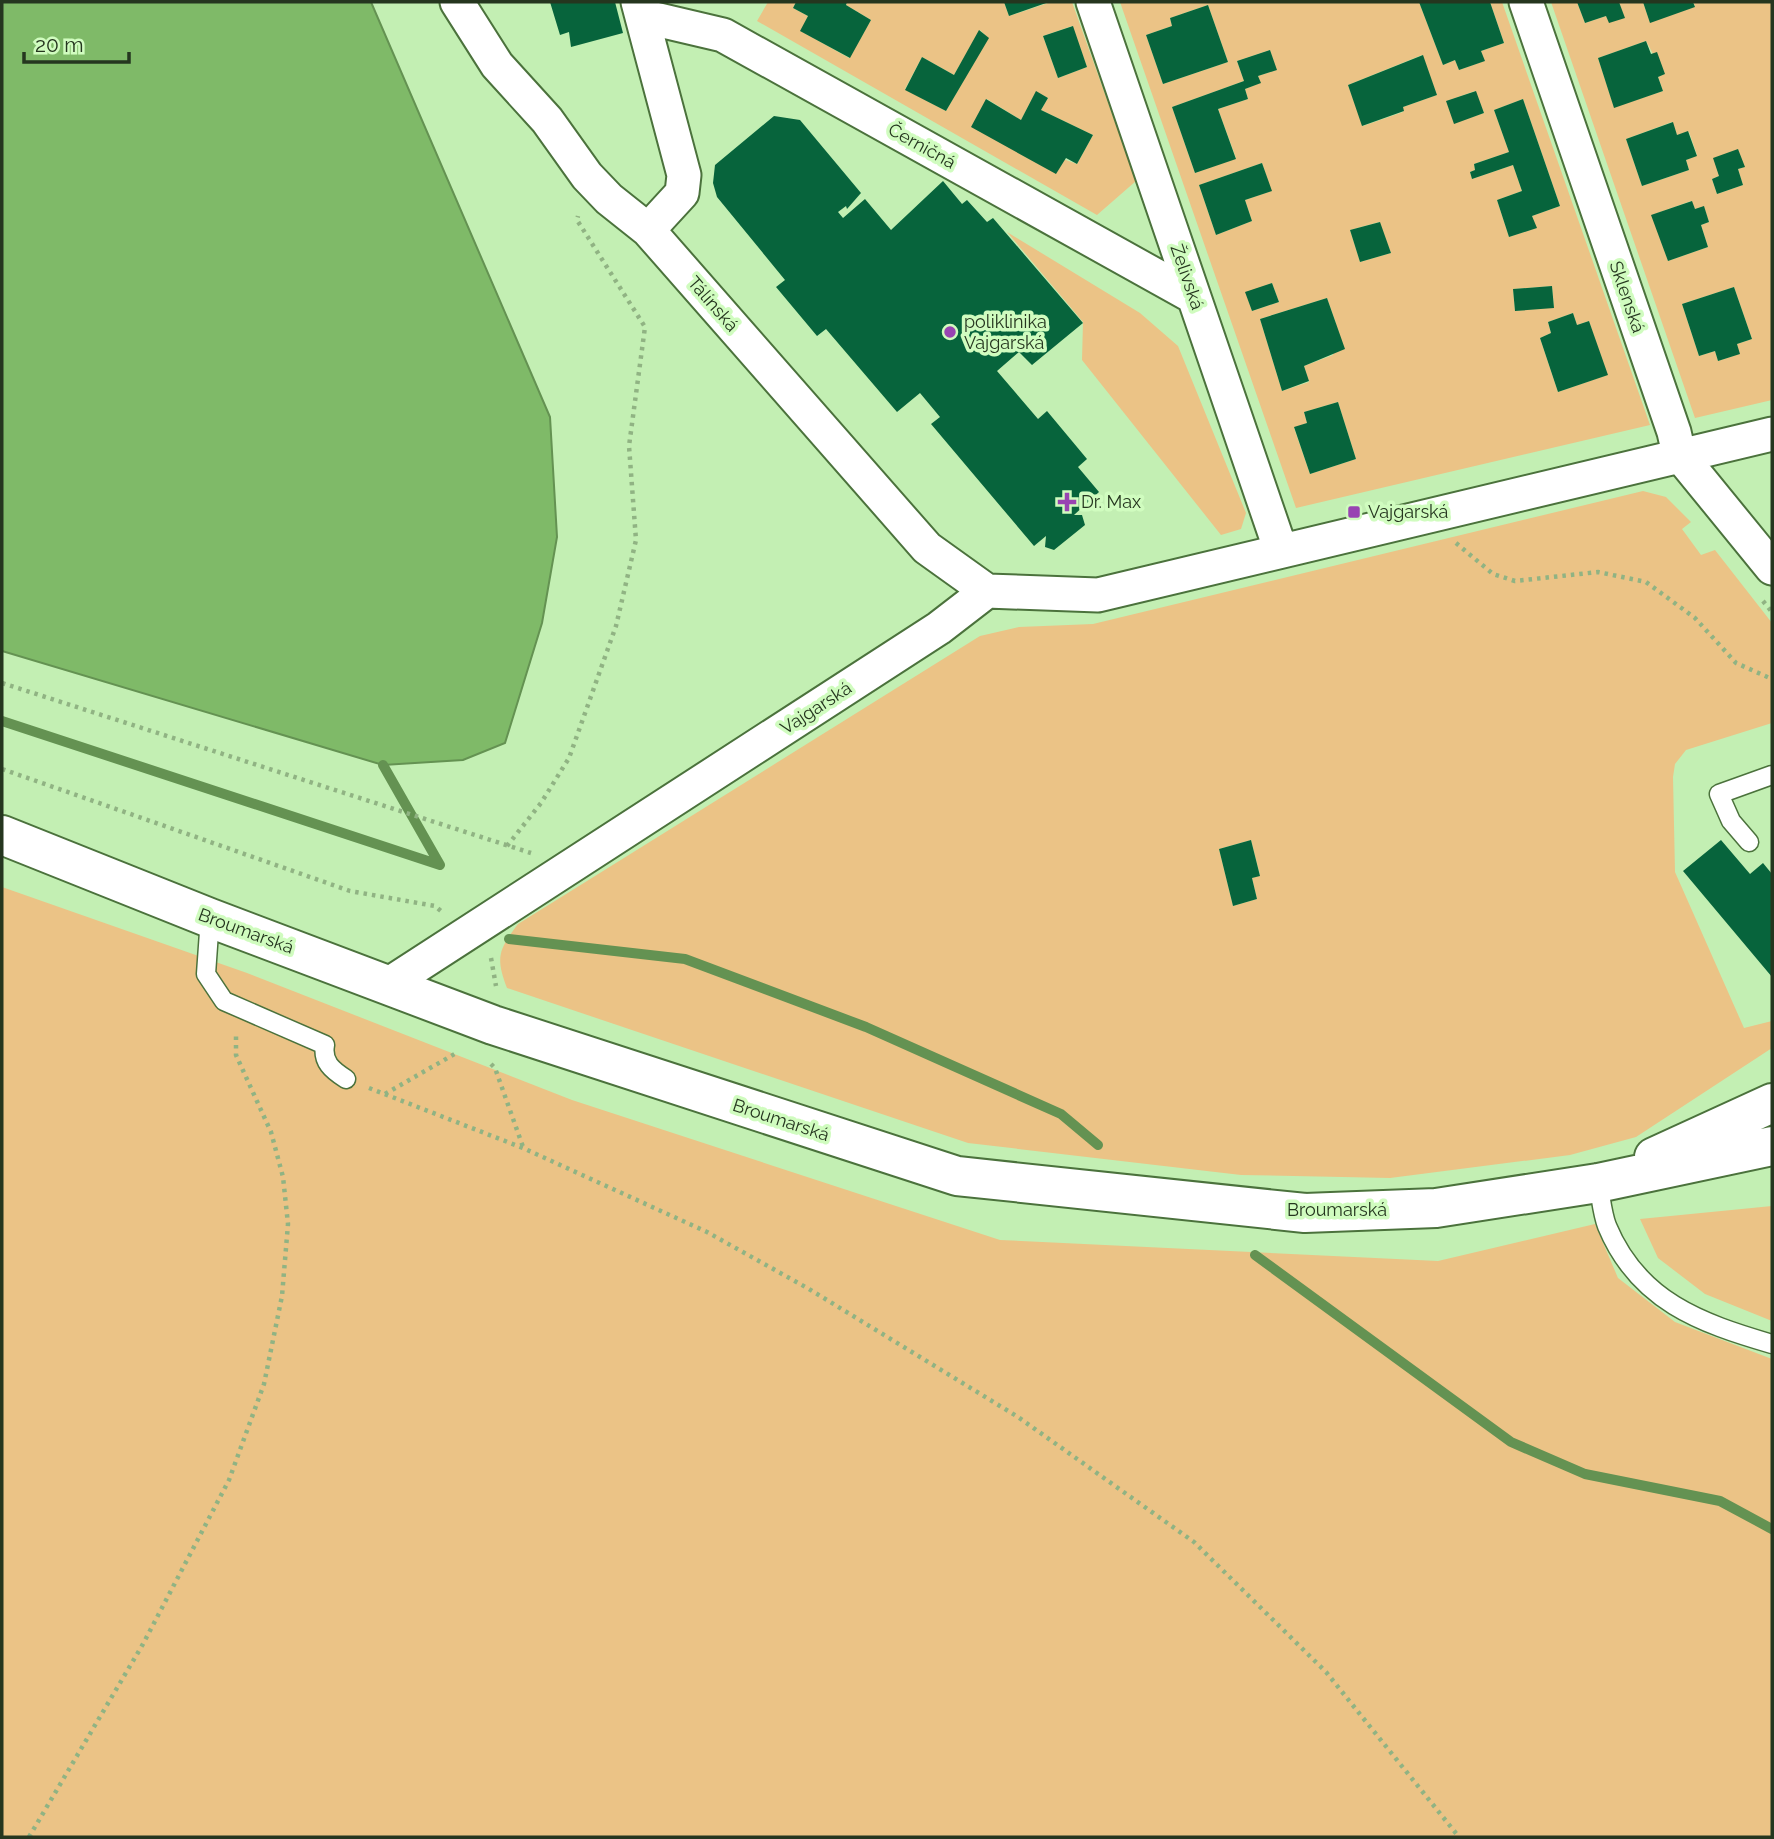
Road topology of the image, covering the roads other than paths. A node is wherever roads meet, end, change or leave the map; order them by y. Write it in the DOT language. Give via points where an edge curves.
graph roads {
  1 [pos="457,2"];
  2 [pos="1093,2"];
  3 [pos="1526,2"];
  4 [pos="640,9"];
  5 [pos="648,230"];
  6 [pos="1195,297"];
  7 [pos="1772,434"];
  8 [pos="1679,454"];
  9 [pos="1281,551"];
  10 [pos="1764,580"];
  11 [pos="987,591"];
  12 [pos="1772,775"];
  13 [pos="2,835"];
  14 [pos="1749,842"];
  15 [pos="210,918"];
  16 [pos="389,984"];
  17 [pos="346,1079"];
  18 [pos="1772,1103"];
  19 [pos="1772,1146"];
  20 [pos="1598,1183"];
  21 [pos="1772,1344"];
  1 -- 5 [label="street, Tálínská" via="497,65 547,120 587,176"];
  2 -- 6 [label="street, Želivská"];
  3 -- 8 [label="street, Sklenská"];
  4 -- 5 [label="street, Černičná" via="684,175 682,193"];
  4 -- 6 [label="street, Černičná" via="723,35"];
  5 -- 11 [label="street, Tálínská" via="927,548"];
  6 -- 9 [label="street, Želivská"];
  7 -- 8 [label="street"];
  8 -- 9 [label="street"];
  8 -- 10 [label="street, Sklenská"];
  9 -- 11 [label="street" via="1098,595"];
  11 -- 16 [label="street, Vajgarská" via="939,628"];
  12 -- 14 [label="lane" via="1719,794 1731,821"];
  13 -- 15 [label="street, Broumarská"];
  15 -- 16 [label="street, Broumarská"];
  15 -- 17 [label="lane" via="206,974 224,1001 325,1045 328,1065"];
  16 -- 20 [label="street, Broumarská" via="506,1029 957,1176 1305,1213 1436,1208"];
  18 -- 20 [label="street, Broumarská"];
  19 -- 20 [label="street, Broumarská"];
  20 -- 21 [label="lane" via="1606,1224 1628,1266 1682,1311 1710,1325"];
}
